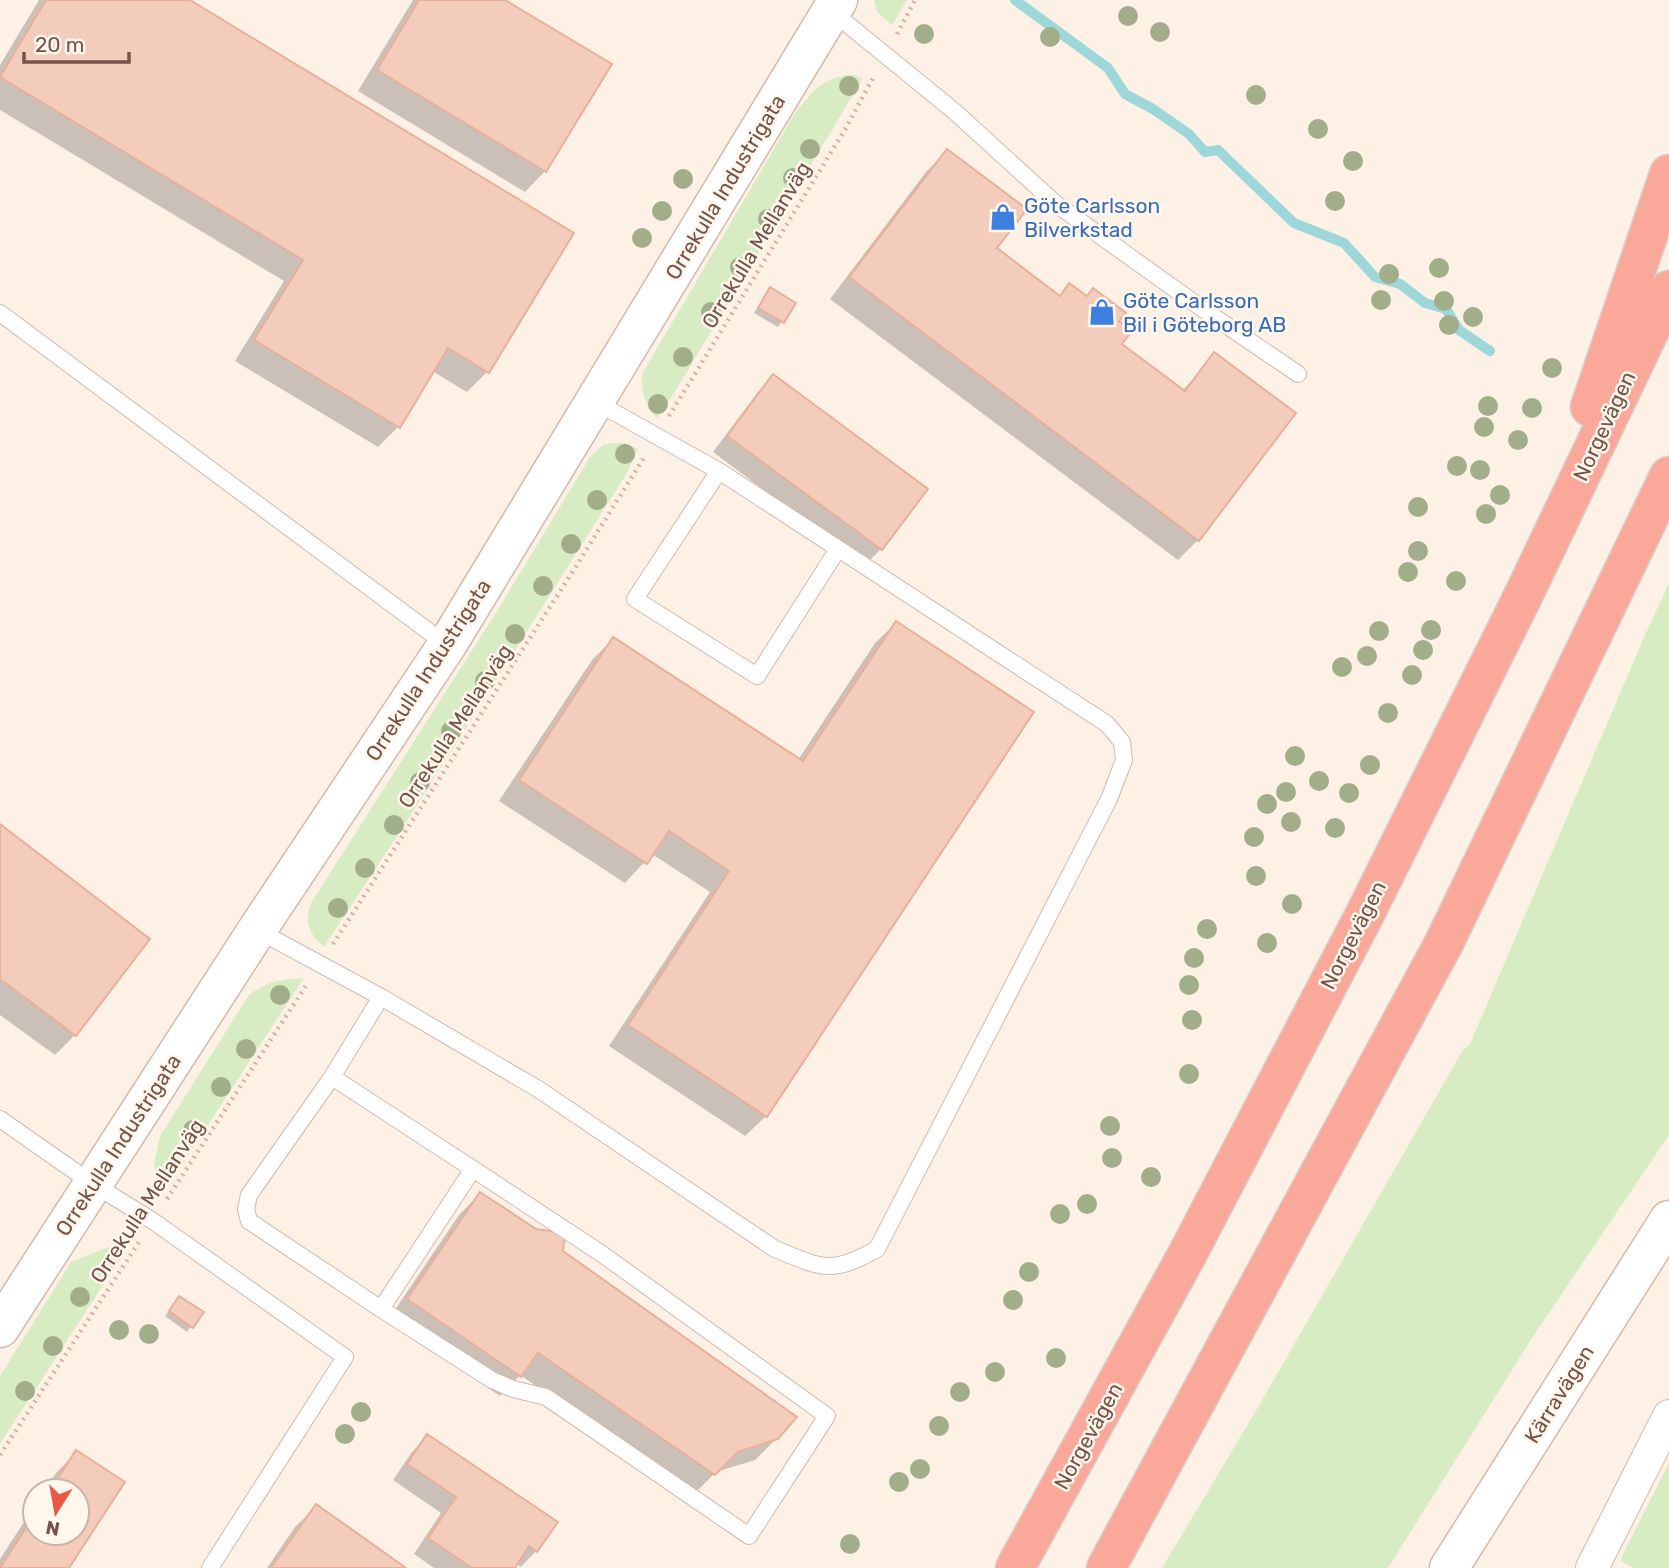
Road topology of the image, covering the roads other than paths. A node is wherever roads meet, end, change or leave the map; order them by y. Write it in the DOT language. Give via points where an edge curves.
graph roads {
  1 [pos="829,4"];
  2 [pos="1669,174"];
  3 [pos="1669,290"];
  4 [pos="0,313"];
  5 [pos="1298,373"];
  6 [pos="594,401"];
  7 [pos="719,471"];
  8 [pos="1669,476"];
  9 [pos="838,550"];
  10 [pos="1526,590"];
  11 [pos="447,645"];
  12 [pos="257,930"];
  13 [pos="381,997"];
  14 [pos="332,1077"];
  15 [pos="0,1119"];
  16 [pos="473,1169"];
  17 [pos="93,1184"];
  18 [pos="1669,1220"];
  19 [pos="381,1309"];
  20 [pos="0,1328"];
  21 [pos="1669,1416"];
  22 [pos="210,1568"];
  23 [pos="1015,1568"];
  24 [pos="1106,1568"];
  25 [pos="1449,1568"];
  26 [pos="1592,1568"];
  1 -- 5 [label="lane" via="1056,204"];
  1 -- 6 [label="street, Orrekulla Industrigata"];
  2 -- 10 [label="highway"];
  3 -- 10 [label="highway, Norgevägen"];
  4 -- 11 [label="lane"];
  6 -- 7 [label="lane"];
  6 -- 11 [label="street, Orrekulla Industrigata"];
  7 -- 9 [label="lane"];
  7 -- 9 [label="lane" via="635,599 757,676"];
  8 -- 24 [label="highway" via="1444,943"];
  9 -- 13 [label="lane" via="1107,724 1122,742 1124,760 1103,811 877,1250 849,1265 830,1267 775,1249 538,1089"];
  10 -- 23 [label="highway, Norgevägen" via="1201,1229"];
  11 -- 12 [label="street, Orrekulla Industrigata"];
  12 -- 13 [label="lane"];
  12 -- 17 [label="street, Orrekulla Industrigata"];
  13 -- 14 [label="lane"];
  14 -- 16 [label="lane"];
  14 -- 19 [label="lane" via="249,1195 246,1209 249,1221"];
  15 -- 17 [label="lane"];
  16 -- 19 [label="lane"];
  16 -- 19 [label="lane" via="602,1254 827,1416 749,1536 546,1397 492,1380"];
  17 -- 20 [label="street, Orrekulla Industrigata"];
  17 -- 22 [label="lane" via="153,1220 345,1357"];
  18 -- 25 [label="street, Kärravägen"];
  21 -- 26 [label="street"];
}
